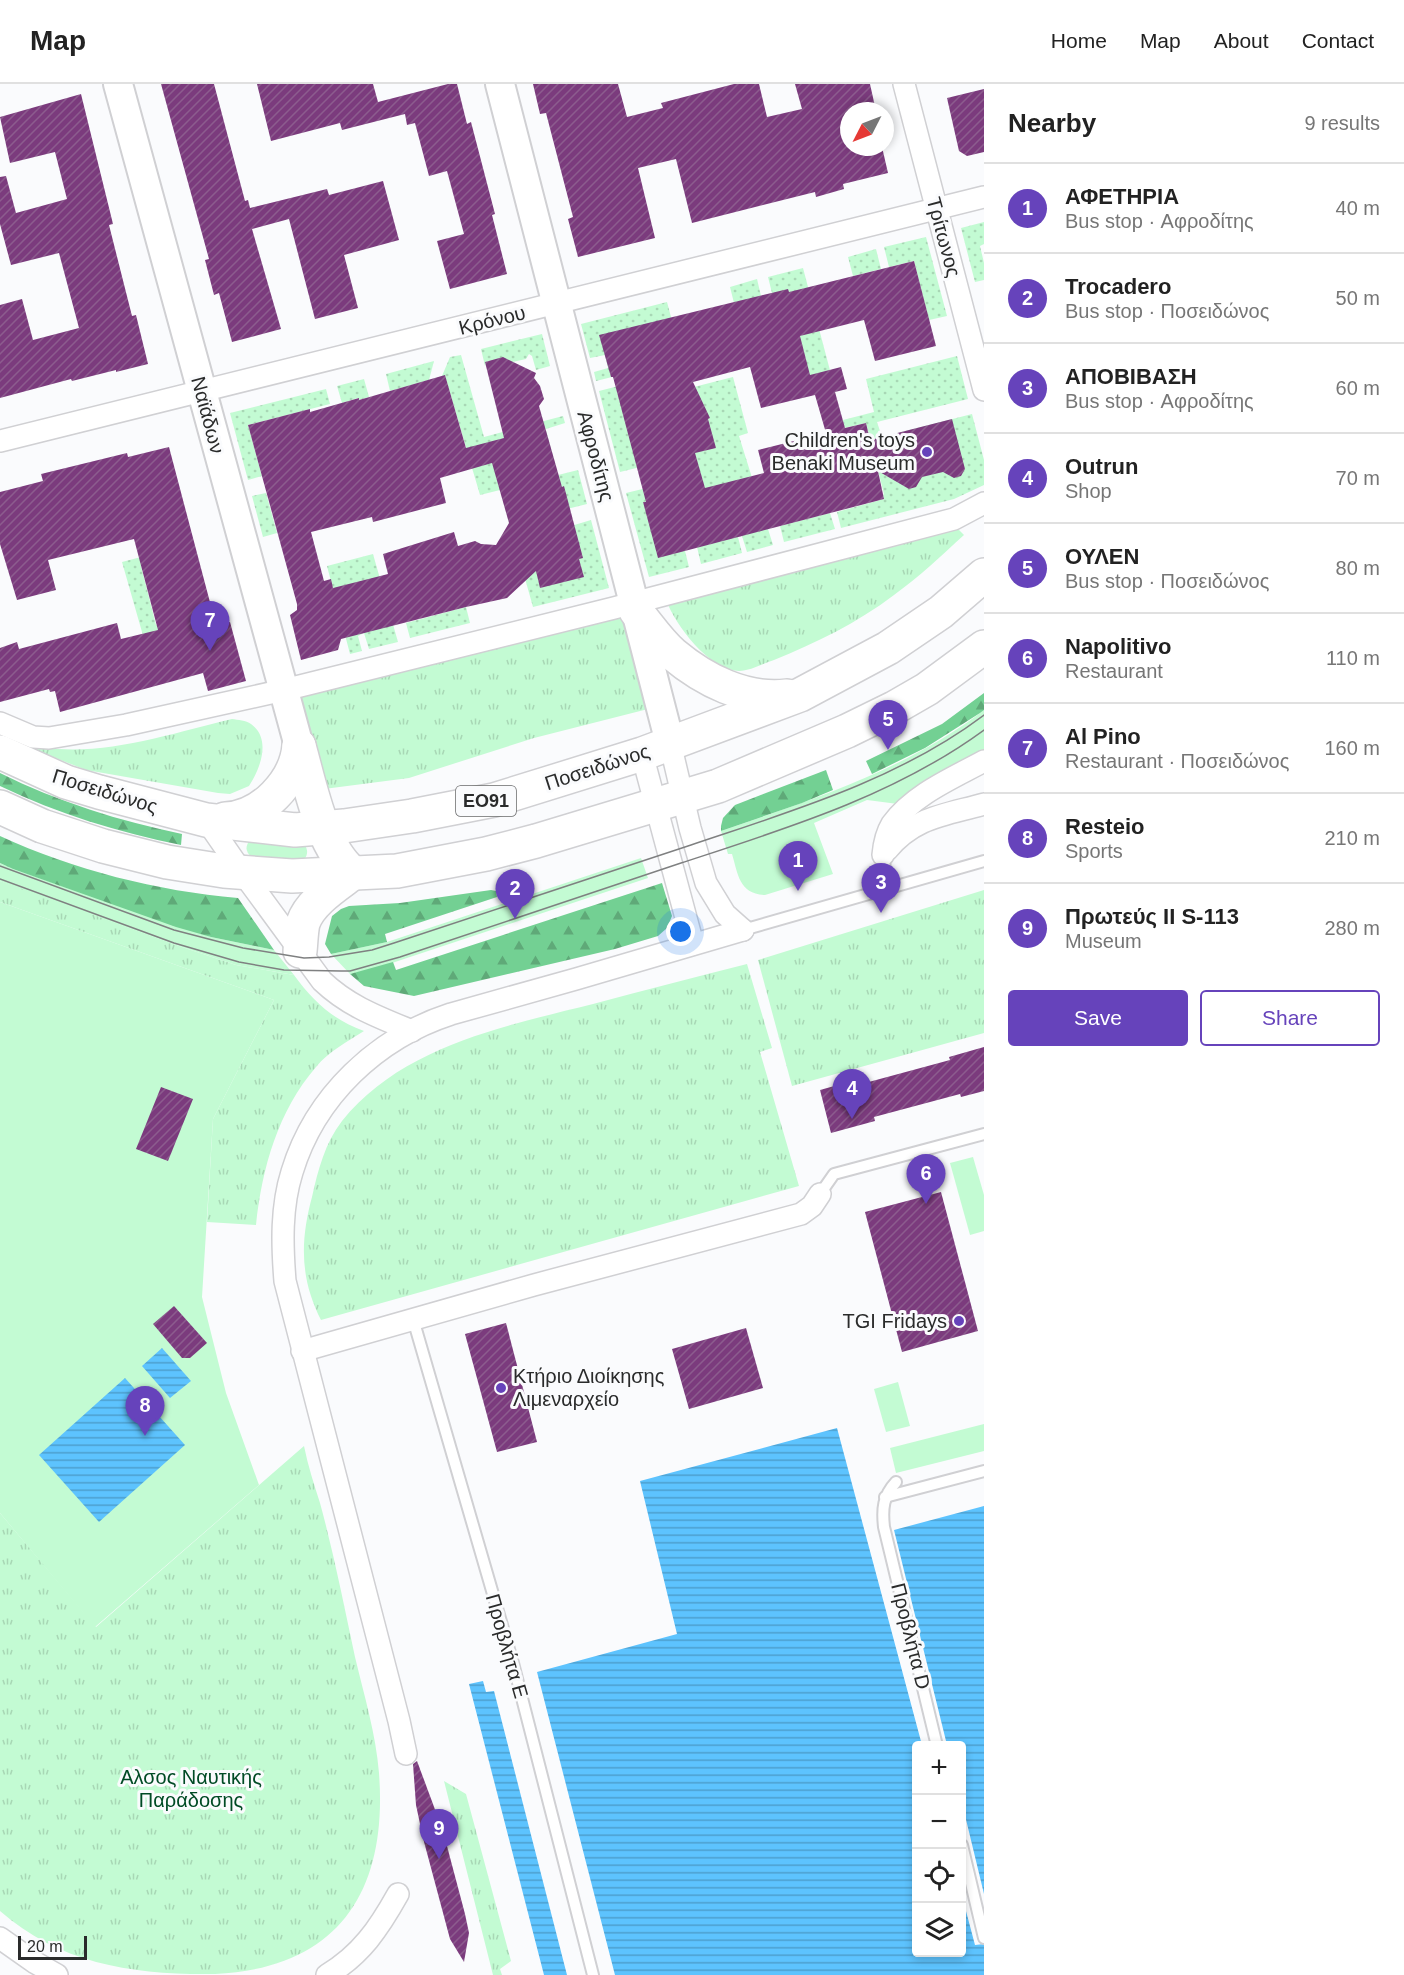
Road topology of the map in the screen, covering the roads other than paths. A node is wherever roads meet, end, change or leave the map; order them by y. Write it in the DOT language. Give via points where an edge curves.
graph roads {
  1 [pos="118,84"];
  2 [pos="500,84"];
  3 [pos="904,84"];
  4 [pos="984,197"];
  5 [pos="936,209"];
  6 [pos="556,304"];
  7 [pos="984,390"];
  8 [pos="202,392"];
  9 [pos="0,441"];
  10 [pos="984,503"];
  11 [pos="984,575"];
  12 [pos="635,607"];
  13 [pos="984,647"];
  14 [pos="284,690"];
  15 [pos="800,695"];
  16 [pos="0,723"];
  17 [pos="299,746"];
  18 [pos="656,748"];
  19 [pos="0,752"];
  20 [pos="984,761"];
  21 [pos="718,786"];
  22 [pos="669,801"];
  23 [pos="984,804"];
  24 [pos="0,807"];
  25 [pos="206,820"];
  26 [pos="324,828"];
  27 [pos="690,828"];
  28 [pos="882,855"];
  29 [pos="984,861"];
  30 [pos="242,872"];
  31 [pos="352,873"];
  32 [pos="888,888"];
  33 [pos="743,930"];
  34 [pos="693,944"];
  35 [pos="300,951"];
  36 [pos="412,1031"];
  37 [pos="984,1134"];
  38 [pos="820,1194"];
  39 [pos="413,1319"];
  40 [pos="302,1351"];
  41 [pos="984,1471"];
  42 [pos="896,1482"];
  43 [pos="885,1497"];
  44 [pos="936,1741"];
  45 [pos="406,1754"];
  46 [pos="963,1849"];
  47 [pos="398,1894"];
  48 [pos="0,1938"];
  49 [pos="984,1938"];
  50 [pos="57,1975"];
  51 [pos="327,1975"];
  52 [pos="593,1975"];
  1 -- 8 [label="street, Ναϊάδων"];
  2 -- 6 [label="street, Αφροδίτης"];
  3 -- 5 [label="street, Τρίτωνος"];
  4 -- 5 [label="street, Κρόνου"];
  5 -- 6 [label="street, Κρόνου"];
  5 -- 7 [label="street, Τρίτωνος"];
  6 -- 8 [label="street, Κρόνου"];
  6 -- 12 [label="street, Αφροδίτης"];
  8 -- 9 [label="street, Κρόνου"];
  8 -- 14 [label="street, Ναϊάδων"];
  10 -- 12 [label="street, Ποσειδώνος" via="954,519"];
  11 -- 15 [label="highway, Ποσειδώνος / ΕΟ91" via="941,612 888,648"];
  12 -- 14 [label="street, Ποσειδώνος"];
  12 -- 15 [label="highway" via="671,653 705,678 761,696"];
  12 -- 18 [label="street, Αφροδίτης"];
  13 -- 21 [label="highway" via="894,708"];
  14 -- 16 [label="street, Ποσειδώνος" via="70,736 33,737"];
  14 -- 17 [label="street, Ναϊάδων"];
  15 -- 18 [label="highway, Ποσειδώνος / ΕΟ91"];
  17 -- 25 [label="highway" via="298,760 285,784 265,803 242,817"];
  17 -- 26 [label="highway"];
  18 -- 22 [label="street, Αφροδίτης"];
  18 -- 22 [label="street"];
  18 -- 26 [label="highway, Ποσειδώνος / ΕΟ91" via="494,800"];
  19 -- 25 [label="highway, Ποσειδώνος / ΕΟ91" via="66,782"];
  20 -- 28 [label="street" via="910,806 892,825"];
  21 -- 22 [label="highway"];
  21 -- 27 [label="street"];
  22 -- 27 [label="street, Αφροδίτης"];
  22 -- 31 [label="highway" via="486,854 397,871"];
  22 -- 34 [label="street, Αφροδίτης"];
  23 -- 28 [label="street" via="921,821"];
  24 -- 30 [label="highway" via="103,846 167,862"];
  25 -- 26 [label="highway, Ποσειδώνος / ΕΟ91" via="295,830"];
  25 -- 30 [label="street"];
  26 -- 31 [label="highway"];
  27 -- 33 [label="street, Αφροδίτης" via="711,894"];
  28 -- 32 [label="lane"];
  29 -- 32 [label="lane"];
  30 -- 31 [label="highway" via="292,876"];
  30 -- 35 [label="street"];
  31 -- 35 [label="highway" via="307,916"];
  32 -- 33 [label="lane"];
  33 -- 34 [label="street"];
  34 -- 36 [label="street" via="451,1014"];
  35 -- 36 [label="street" via="322,981 347,1002"];
  36 -- 40 [label="street" via="373,1055 345,1080 323,1107 292,1172 282,1245 285,1281"];
  37 -- 38 [label="lane" via="834,1174"];
  38 -- 39 [label="street" via="801,1214"];
  39 -- 40 [label="street"];
  39 -- 52 [label="lane, Προβλήτα E" via="513,1662"];
  40 -- 45 [label="street"];
  41 -- 43 [label="lane"];
  42 -- 43 [label="lane"];
  43 -- 44 [label="lane, Προβλήτα D" via="884,1527"];
  46 -- 49 [label="lane"];
  47 -- 51 [label="street" via="366,1944"];
  48 -- 50 [label="street"];
}
